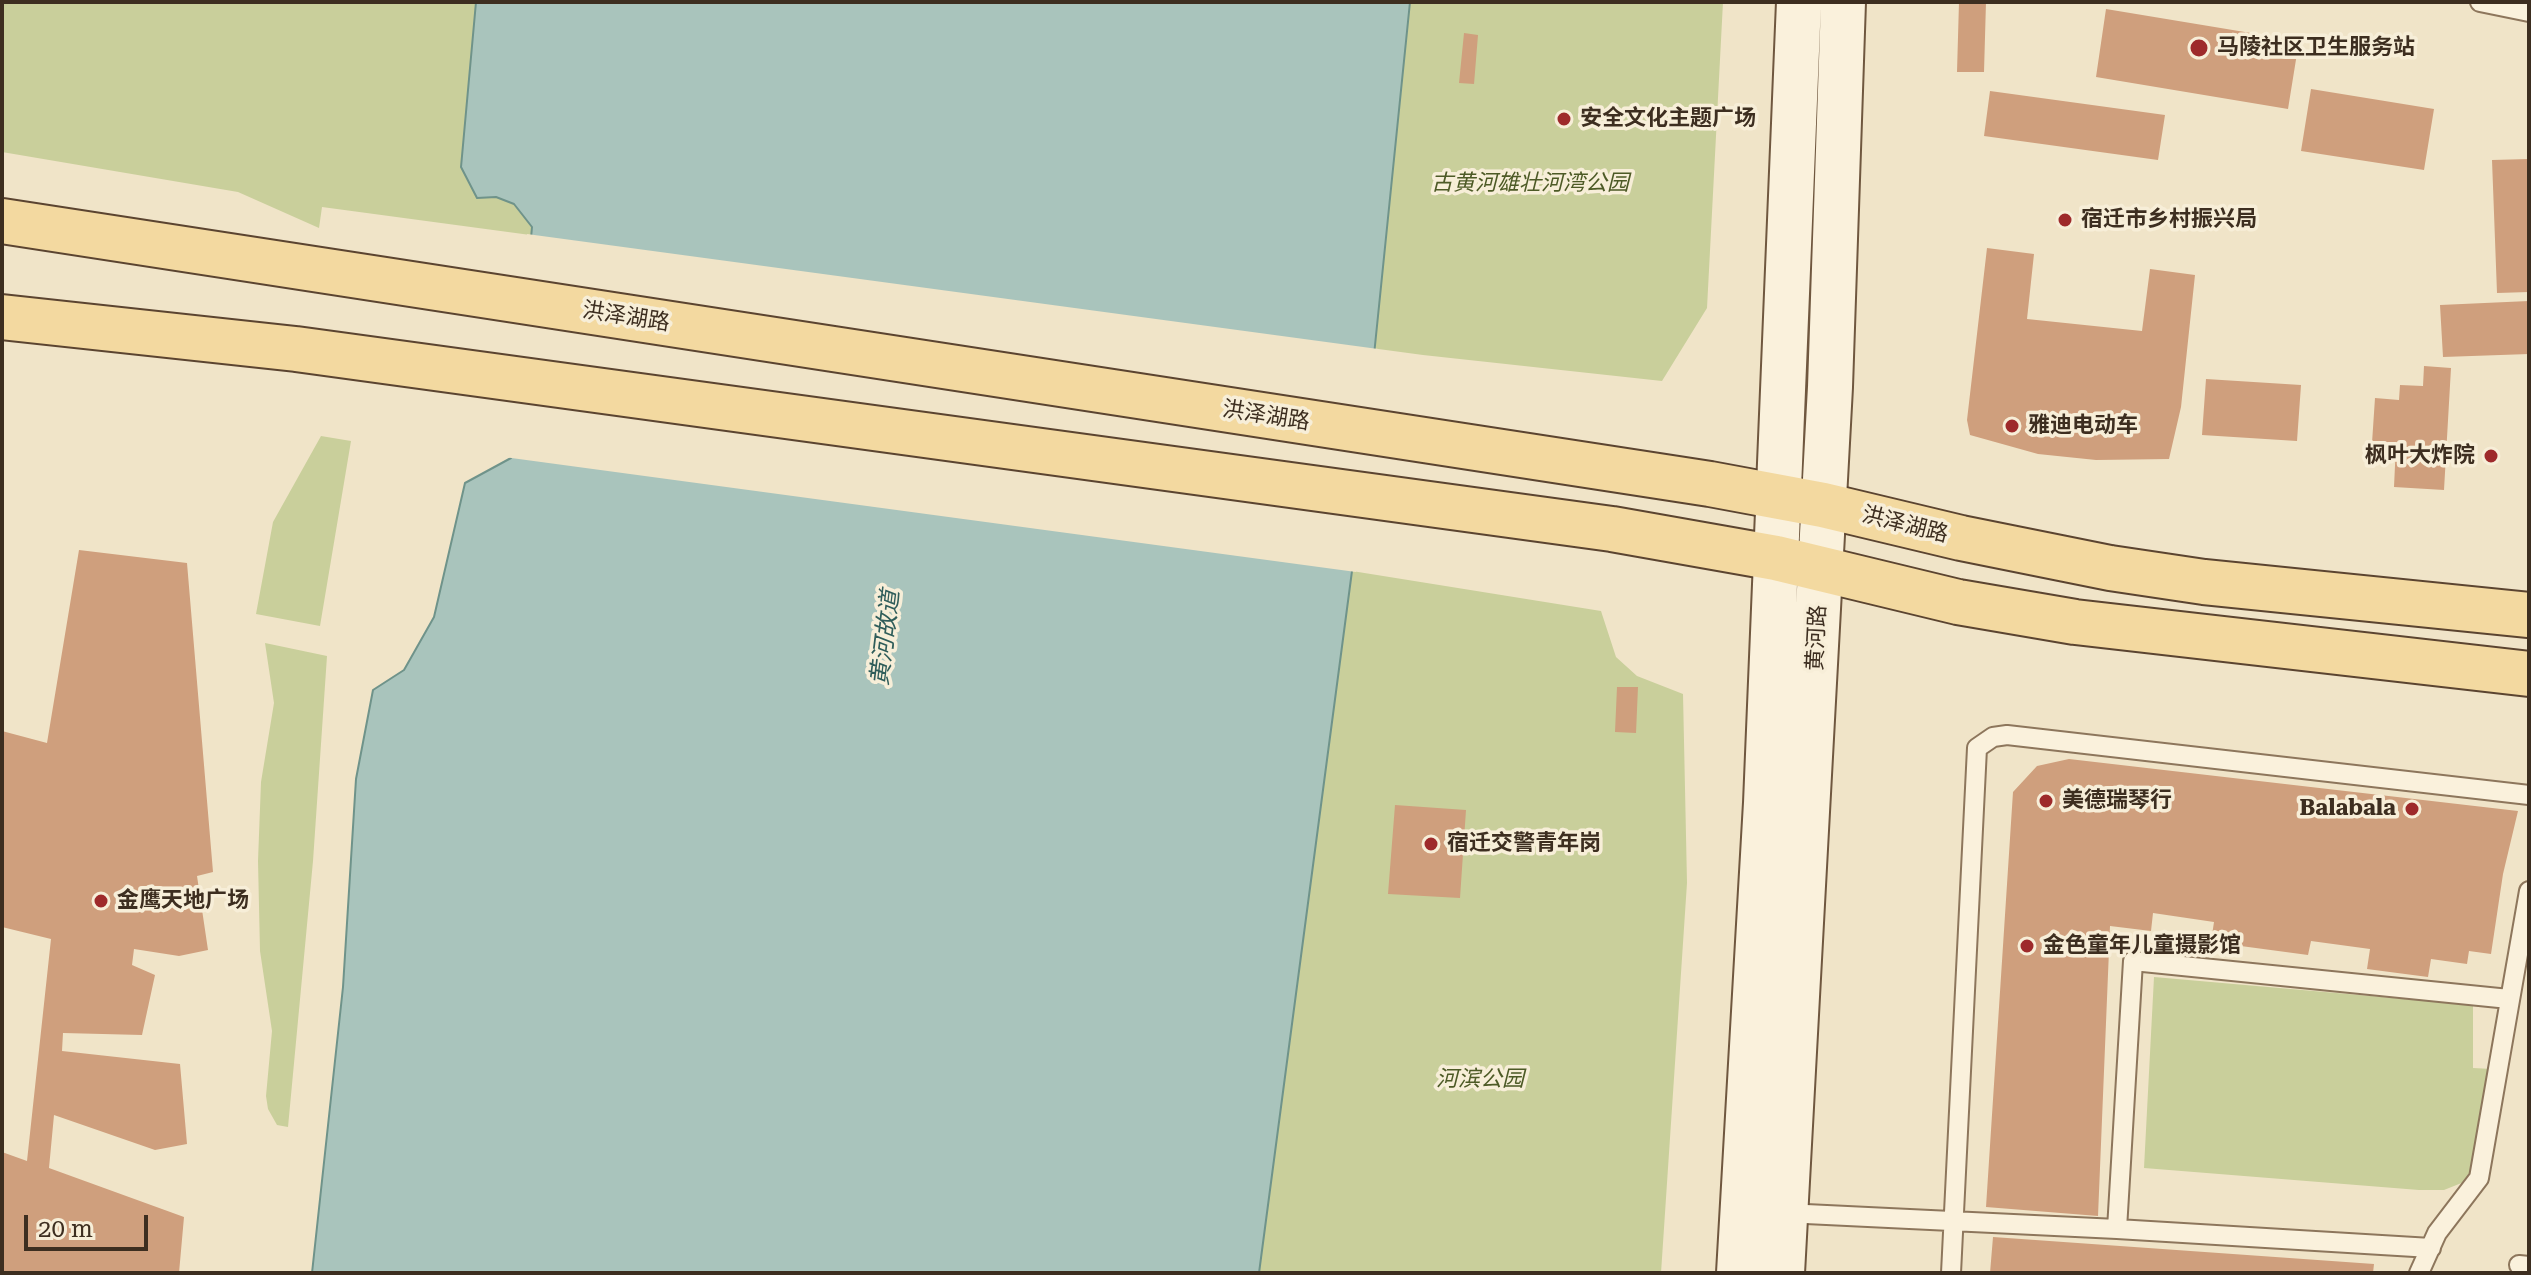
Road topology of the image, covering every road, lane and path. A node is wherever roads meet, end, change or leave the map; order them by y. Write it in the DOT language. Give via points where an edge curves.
graph roads {
  1 [pos="1799,2"];
  2 [pos="1843,2"];
  3 [pos="2480,2"];
  4 [pos="2529,12"];
  5 [pos="2,221"];
  6 [pos="2,317"];
  7 [pos="1778,496"];
  8 [pos="1823,505"];
  9 [pos="1776,558"];
  10 [pos="1820,568"];
  11 [pos="2529,615"];
  12 [pos="2529,674"];
  13 [pos="2529,795"];
  14 [pos="2529,891"];
  15 [pos="2509,999"];
  16 [pos="1785,1213"];
  17 [pos="1953,1222"];
  18 [pos="2117,1229"];
  19 [pos="2431,1248"];
  20 [pos="1739,1273"];
  21 [pos="1782,1273"];
  22 [pos="1951,1273"];
  23 [pos="2419,1273"];
  1 -- 7 [label="main road, 黄河路"];
  2 -- 8 [label="main road, 黄河路"];
  3 -- 4 [label="lane"];
  5 -- 7 [label="main road, 洪泽湖路"];
  6 -- 9 [label="main road" via="296,349 1644,534"];
  7 -- 8 [label="main road, 洪泽湖路"];
  7 -- 9 [label="main road, 黄河路"];
  8 -- 10 [label="main road, 黄河路"];
  8 -- 11 [label="main road, 洪泽湖路" via="2110,568"];
  9 -- 10 [label="main road"];
  9 -- 20 [label="main road, 黄河路"];
  10 -- 12 [label="main road" via="1958,602 2075,622"];
  10 -- 16 [label="main road, 黄河路"];
  13 -- 17 [label="lane" via="2007,735 1977,748"];
  14 -- 15 [label="lane"];
  15 -- 18 [label="lane" via="2133,961"];
  15 -- 19 [label="lane" via="2479,1178"];
  16 -- 17 [label="lane"];
  16 -- 21 [label="main road, 黄河路"];
  17 -- 18 [label="lane"];
  17 -- 22 [label="lane"];
  18 -- 19 [label="lane"];
  19 -- 23 [label="lane"];
}
